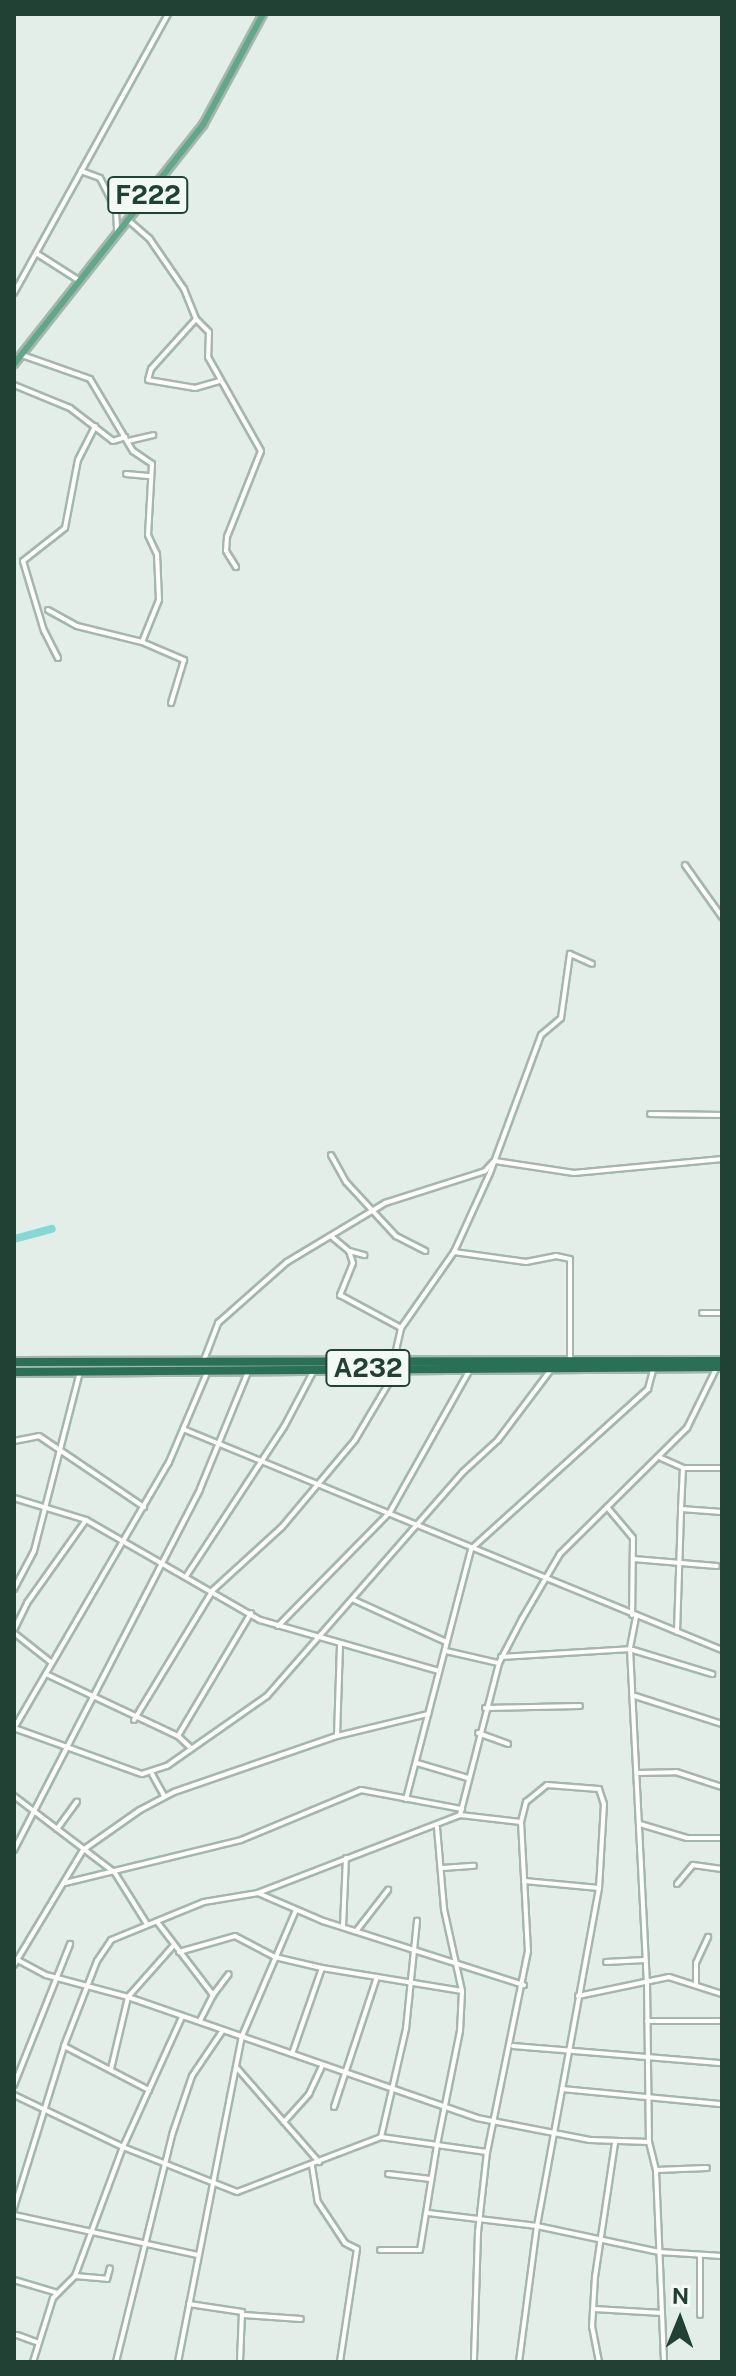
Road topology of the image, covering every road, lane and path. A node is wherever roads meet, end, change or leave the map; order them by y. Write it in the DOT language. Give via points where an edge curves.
graph roads {
  1 [pos="168,14"];
  2 [pos="263,14"];
  3 [pos="81,171"];
  4 [pos="128,220"];
  5 [pos="117,234"];
  6 [pos="36,253"];
  7 [pos="80,281"];
  8 [pos="14,293"];
  9 [pos="196,319"];
  10 [pos="22,355"];
  11 [pos="14,364"];
  12 [pos="220,381"];
  13 [pos="14,385"];
  14 [pos="95,426"];
  15 [pos="153,435"];
  16 [pos="126,439"];
  17 [pos="126,474"];
  18 [pos="151,476"];
  19 [pos="236,567"];
  20 [pos="48,610"];
  21 [pos="142,642"];
  22 [pos="58,658"];
  23 [pos="171,703"];
  24 [pos="685,865"];
  25 [pos="722,917"];
  26 [pos="592,964"];
  27 [pos="650,1114"];
  28 [pos="722,1115"];
  29 [pos="331,1155"];
  30 [pos="722,1159"];
  31 [pos="494,1161"];
  32 [pos="488,1172"];
  33 [pos="373,1210"];
  34 [pos="331,1236"];
  35 [pos="349,1251"];
  36 [pos="425,1251"];
  37 [pos="454,1252"];
  38 [pos="364,1255"];
  39 [pos="702,1313"];
  40 [pos="722,1313"];
  41 [pos="401,1328"];
  42 [pos="204,1361"];
  43 [pos="570,1361"];
  44 [pos="14,1362"];
  45 [pos="631,1364"];
  46 [pos="377,1365"];
  47 [pos="395,1365"];
  48 [pos="720,1365"];
  49 [pos="111,1367"];
  50 [pos="314,1368"];
  51 [pos="471,1368"];
  52 [pos="552,1368"];
  53 [pos="653,1368"];
  54 [pos="250,1369"];
  55 [pos="14,1372"];
  56 [pos="80,1372"];
  57 [pos="206,1375"];
  58 [pos="183,1429"];
  59 [pos="14,1441"];
  60 [pos="221,1444"];
  61 [pos="59,1453"];
  62 [pos="264,1458"];
  63 [pos="661,1458"];
  64 [pos="683,1468"];
  65 [pos="722,1468"];
  66 [pos="318,1484"];
  67 [pos="14,1498"];
  68 [pos="144,1507"];
  69 [pos="607,1507"];
  70 [pos="46,1508"];
  71 [pos="681,1509"];
  72 [pos="390,1512"];
  73 [pos="722,1512"];
  74 [pos="86,1520"];
  75 [pos="420,1526"];
  76 [pos="125,1540"];
  77 [pos="471,1549"];
  78 [pos="633,1559"];
  79 [pos="679,1559"];
  80 [pos="162,1562"];
  81 [pos="717,1566"];
  82 [pos="187,1575"];
  83 [pos="545,1581"];
  84 [pos="14,1589"];
  85 [pos="213,1590"];
  86 [pos="354,1600"];
  87 [pos="251,1613"];
  88 [pos="634,1616"];
  89 [pos="278,1626"];
  90 [pos="14,1632"];
  91 [pos="677,1632"];
  92 [pos="318,1639"];
  93 [pos="446,1642"];
  94 [pos="340,1645"];
  95 [pos="632,1650"];
  96 [pos="722,1650"];
  97 [pos="446,1651"];
  98 [pos="500,1660"];
  99 [pos="52,1663"];
  100 [pos="439,1671"];
  101 [pos="46,1674"];
  102 [pos="712,1674"];
  103 [pos="635,1696"];
  104 [pos="94,1701"];
  105 [pos="580,1706"];
  106 [pos="485,1708"];
  107 [pos="428,1714"];
  108 [pos="134,1720"];
  109 [pos="15,1723"];
  110 [pos="722,1724"];
  111 [pos="478,1733"];
  112 [pos="178,1736"];
  113 [pos="337,1736"];
  114 [pos="508,1744"];
  115 [pos="191,1748"];
  116 [pos="68,1751"];
  117 [pos="417,1763"];
  118 [pos="637,1773"];
  119 [pos="152,1774"];
  120 [pos="468,1778"];
  121 [pos="722,1787"];
  122 [pos="14,1796"];
  123 [pos="165,1797"];
  124 [pos="406,1799"];
  125 [pos="77,1801"];
  126 [pos="34,1812"];
  127 [pos="461,1812"];
  128 [pos="521,1822"];
  129 [pos="640,1824"];
  130 [pos="437,1827"];
  131 [pos="57,1829"];
  132 [pos="722,1838"];
  133 [pos="14,1850"];
  134 [pos="83,1850"];
  135 [pos="346,1858"];
  136 [pos="474,1866"];
  137 [pos="442,1868"];
  138 [pos="722,1869"];
  139 [pos="115,1873"];
  140 [pos="524,1881"];
  141 [pos="65,1883"];
  142 [pos="677,1884"];
  143 [pos="599,1888"];
  144 [pos="388,1890"];
  145 [pos="258,1893"];
  146 [pos="296,1910"];
  147 [pos="417,1921"];
  148 [pos="158,1923"];
  149 [pos="147,1924"];
  150 [pos="343,1926"];
  151 [pos="357,1930"];
  152 [pos="708,1937"];
  153 [pos="70,1944"];
  154 [pos="174,1945"];
  155 [pos="417,1947"];
  156 [pos="179,1952"];
  157 [pos="275,1957"];
  158 [pos="645,1960"];
  159 [pos="15,1961"];
  160 [pos="458,1962"];
  161 [pos="606,1962"];
  162 [pos="322,1968"];
  163 [pos="229,1974"];
  164 [pos="56,1977"];
  165 [pos="377,1977"];
  166 [pos="410,1982"];
  167 [pos="647,1982"];
  168 [pos="696,1983"];
  169 [pos="525,1985"];
  170 [pos="87,1986"];
  171 [pos="462,1991"];
  172 [pos="722,1994"];
  173 [pos="213,1995"];
  174 [pos="578,1996"];
  175 [pos="128,1997"];
  176 [pos="182,2017"];
  177 [pos="200,2021"];
  178 [pos="647,2021"];
  179 [pos="719,2021"];
  180 [pos="223,2030"];
  181 [pos="242,2036"];
  182 [pos="64,2046"];
  183 [pos="513,2046"];
  184 [pos="571,2050"];
  185 [pos="292,2054"];
  186 [pos="650,2056"];
  187 [pos="722,2063"];
  188 [pos="322,2066"];
  189 [pos="237,2068"];
  190 [pos="111,2069"];
  191 [pos="347,2073"];
  192 [pos="14,2085"];
  193 [pos="390,2089"];
  194 [pos="562,2089"];
  195 [pos="149,2090"];
  196 [pos="14,2095"];
  197 [pos="651,2100"];
  198 [pos="722,2104"];
  199 [pos="334,2107"];
  200 [pos="444,2107"];
  201 [pos="45,2109"];
  202 [pos="284,2122"];
  203 [pos="495,2122"];
  204 [pos="555,2133"];
  205 [pos="381,2137"];
  206 [pos="649,2142"];
  207 [pos="615,2143"];
  208 [pos="437,2145"];
  209 [pos="123,2147"];
  210 [pos="487,2152"];
  211 [pos="319,2162"];
  212 [pos="163,2164"];
  213 [pos="312,2166"];
  214 [pos="707,2168"];
  215 [pos="656,2170"];
  216 [pos="388,2174"];
  217 [pos="431,2179"];
  218 [pos="211,2184"];
  219 [pos="14,2208"];
  220 [pos="428,2213"];
  221 [pos="14,2215"];
  222 [pos="479,2217"];
  223 [pos="537,2226"];
  224 [pos="90,2234"];
  225 [pos="599,2239"];
  226 [pos="141,2244"];
  227 [pos="380,2250"];
  228 [pos="659,2252"];
  229 [pos="198,2255"];
  230 [pos="700,2256"];
  231 [pos="722,2256"];
  232 [pos="110,2268"];
  233 [pos="75,2276"];
  234 [pos="14,2280"];
  235 [pos="59,2294"];
  236 [pos="189,2304"];
  237 [pos="594,2309"];
  238 [pos="662,2313"];
  239 [pos="244,2315"];
  240 [pos="700,2315"];
  241 [pos="301,2319"];
  242 [pos="17,2335"];
  243 [pos="39,2343"];
  244 [pos="33,2362"];
  245 [pos="116,2362"];
  246 [pos="178,2362"];
  247 [pos="240,2362"];
  248 [pos="340,2362"];
  249 [pos="474,2362"];
  250 [pos="519,2362"];
  251 [pos="599,2362"];
  252 [pos="664,2362"];
  1 -- 3 [label="street"];
  2 -- 4 [label="main road, F222" via="217,105"];
  3 -- 5 [label="street" via="100,178 116,210"];
  3 -- 6 [label="street"];
  4 -- 5 [label="main road, F222"];
  4 -- 9 [label="street" via="149,238 184,289"];
  5 -- 7 [label="main road, F222"];
  6 -- 7 [label="street"];
  6 -- 8 [label="street"];
  7 -- 10 [label="main road, F222"];
  9 -- 12 [label="street" via="209,332 208,357"];
  9 -- 12 [label="street" via="151,369 148,380 195,388"];
  10 -- 11 [label="main road, F222"];
  10 -- 16 [label="street" via="90,379"];
  12 -- 19 [label="street" via="261,451 227,537 226,551"];
  13 -- 14 [label="street" via="70,408"];
  14 -- 16 [label="street" via="114,442"];
  14 -- 22 [label="street" via="78,460 65,528 23,561 44,631"];
  15 -- 16 [label="street"];
  16 -- 18 [label="street" via="137,456 152,464"];
  17 -- 18 [label="street"];
  18 -- 21 [label="street" via="148,535 157,554 159,600"];
  20 -- 21 [label="street" via="62,621"];
  21 -- 23 [label="street" via="184,660"];
  24 -- 25 [label="street"];
  26 -- 31 [label="street" via="570,954 567,1003 561,1018 541,1035"];
  27 -- 28 [label="street"];
  29 -- 33 [label="street" via="346,1182"];
  30 -- 31 [label="street" via="574,1173"];
  31 -- 32 [label="street"];
  32 -- 33 [label="street" via="415,1191"];
  32 -- 37 [label="street"];
  33 -- 34 [label="street"];
  33 -- 36 [label="street" via="396,1236"];
  34 -- 35 [label="street"];
  34 -- 42 [label="street" via="287,1262 218,1323"];
  35 -- 38 [label="street"];
  35 -- 41 [label="street" via="353,1263 340,1295"];
  37 -- 41 [label="street"];
  37 -- 43 [label="street" via="526,1262 570,1259"];
  39 -- 40 [label="street"];
  41 -- 47 [label="street"];
  42 -- 46 [label="highway, A232"];
  42 -- 49 [label="highway, A232"];
  43 -- 45 [label="highway, A232"];
  43 -- 47 [label="highway, A232"];
  44 -- 49 [label="highway, A232"];
  45 -- 48 [label="highway, A232"];
  45 -- 52 [label="highway, A232"];
  45 -- 53 [label="highway, A232"];
  46 -- 47 [label="highway, A232"];
  46 -- 50 [label="highway, A232"];
  47 -- 51 [label="highway, A232"];
  47 -- 66 [label="street" via="355,1440"];
  48 -- 53 [label="highway, A232"];
  48 -- 63 [label="street" via="687,1428"];
  49 -- 56 [label="highway, A232"];
  49 -- 57 [label="highway, A232"];
  50 -- 54 [label="highway, A232"];
  50 -- 62 [label="street"];
  51 -- 52 [label="highway, A232"];
  51 -- 72 [label="street"];
  52 -- 75 [label="street" via="533,1399"];
  53 -- 77 [label="street" via="648,1389"];
  54 -- 57 [label="highway, A232"];
  54 -- 60 [label="street" via="223,1426"];
  55 -- 56 [label="highway, A232"];
  56 -- 61 [label="street"];
  57 -- 58 [label="street"];
  58 -- 60 [label="street"];
  58 -- 68 [label="street"];
  59 -- 61 [label="street" via="39,1436"];
  60 -- 62 [label="street"];
  60 -- 80 [label="street"];
  61 -- 68 [label="street"];
  61 -- 70 [label="street"];
  62 -- 66 [label="street"];
  62 -- 82 [label="street"];
  63 -- 64 [label="street"];
  63 -- 69 [label="street"];
  64 -- 65 [label="street"];
  64 -- 71 [label="street"];
  66 -- 72 [label="street"];
  66 -- 85 [label="street" via="282,1527"];
  67 -- 70 [label="street"];
  68 -- 76 [label="street"];
  69 -- 78 [label="street" via="633,1538"];
  69 -- 83 [label="street" via="560,1554"];
  70 -- 74 [label="street"];
  70 -- 84 [label="street" via="34,1551"];
  71 -- 73 [label="street"];
  71 -- 79 [label="street"];
  72 -- 75 [label="street"];
  72 -- 89 [label="street"];
  74 -- 76 [label="street"];
  74 -- 90 [label="street" via="27,1603"];
  75 -- 77 [label="street"];
  75 -- 86 [label="street"];
  76 -- 80 [label="street"];
  76 -- 99 [label="street"];
  77 -- 83 [label="street"];
  77 -- 93 [label="street"];
  78 -- 79 [label="street"];
  78 -- 88 [label="street"];
  79 -- 81 [label="street"];
  79 -- 91 [label="street"];
  80 -- 82 [label="street"];
  80 -- 104 [label="street"];
  82 -- 85 [label="street"];
  83 -- 88 [label="street"];
  83 -- 98 [label="street"];
  85 -- 87 [label="street"];
  85 -- 108 [label="street"];
  86 -- 92 [label="street"];
  86 -- 93 [label="street"];
  87 -- 89 [label="street"];
  87 -- 112 [label="street"];
  88 -- 91 [label="street"];
  88 -- 95 [label="street"];
  89 -- 92 [label="street"];
  90 -- 99 [label="street"];
  91 -- 96 [label="street"];
  92 -- 94 [label="street"];
  92 -- 115 [label="street" via="267,1696"];
  93 -- 97 [label="street"];
  94 -- 100 [label="street"];
  94 -- 113 [label="street"];
  95 -- 98 [label="street"];
  95 -- 102 [label="street"];
  95 -- 103 [label="street"];
  97 -- 98 [label="street"];
  97 -- 100 [label="street"];
  98 -- 106 [label="street"];
  99 -- 101 [label="street"];
  100 -- 107 [label="street"];
  101 -- 104 [label="street"];
  101 -- 109 [label="street"];
  103 -- 110 [label="street"];
  103 -- 118 [label="street"];
  104 -- 108 [label="street"];
  104 -- 116 [label="street"];
  105 -- 106 [label="street"];
  106 -- 111 [label="street"];
  107 -- 113 [label="street"];
  107 -- 117 [label="street"];
  108 -- 112 [label="street"];
  109 -- 116 [label="street" via="14,1728"];
  111 -- 114 [label="street"];
  111 -- 120 [label="street"];
  112 -- 115 [label="street"];
  113 -- 123 [label="street"];
  115 -- 119 [label="street"];
  116 -- 119 [label="street"];
  116 -- 126 [label="street"];
  117 -- 120 [label="street"];
  117 -- 124 [label="street"];
  118 -- 121 [label="street" via="676,1772"];
  118 -- 129 [label="street"];
  119 -- 123 [label="street"];
  120 -- 127 [label="street"];
  122 -- 126 [label="street"];
  123 -- 134 [label="street"];
  124 -- 127 [label="street"];
  124 -- 139 [label="street" via="361,1790 241,1840"];
  125 -- 131 [label="street"];
  126 -- 131 [label="street"];
  126 -- 133 [label="street"];
  127 -- 128 [label="street"];
  127 -- 130 [label="street"];
  128 -- 140 [label="street"];
  128 -- 143 [label="street" via="526,1802 547,1785 599,1789 604,1804"];
  129 -- 132 [label="street" via="687,1838"];
  129 -- 158 [label="street"];
  130 -- 135 [label="street"];
  130 -- 137 [label="street"];
  131 -- 134 [label="street"];
  134 -- 139 [label="street"];
  134 -- 141 [label="street"];
  135 -- 145 [label="street"];
  135 -- 150 [label="street"];
  136 -- 137 [label="street"];
  137 -- 160 [label="street" via="444,1909"];
  138 -- 142 [label="street" via="693,1865"];
  139 -- 141 [label="street"];
  139 -- 149 [label="street"];
  140 -- 143 [label="street"];
  140 -- 169 [label="street"];
  141 -- 159 [label="street" via="51,1897"];
  143 -- 174 [label="street"];
  144 -- 151 [label="street"];
  145 -- 146 [label="street"];
  145 -- 148 [label="street" via="204,1902"];
  146 -- 150 [label="street"];
  146 -- 157 [label="street"];
  147 -- 155 [label="street"];
  148 -- 149 [label="street"];
  148 -- 154 [label="street"];
  149 -- 170 [label="street" via="111,1940"];
  150 -- 151 [label="street"];
  151 -- 155 [label="street"];
  152 -- 168 [label="street" via="696,1963"];
  153 -- 164 [label="street"];
  154 -- 156 [label="street"];
  154 -- 175 [label="street"];
  155 -- 160 [label="street"];
  155 -- 166 [label="street"];
  156 -- 157 [label="street" via="235,1936"];
  156 -- 173 [label="street"];
  157 -- 162 [label="street"];
  157 -- 181 [label="street"];
  158 -- 161 [label="street"];
  158 -- 167 [label="street"];
  159 -- 164 [label="street"];
  160 -- 169 [label="street"];
  160 -- 171 [label="street"];
  162 -- 165 [label="street"];
  162 -- 185 [label="street"];
  163 -- 173 [label="street"];
  164 -- 170 [label="street"];
  164 -- 192 [label="street"];
  165 -- 166 [label="street"];
  165 -- 191 [label="street"];
  166 -- 171 [label="street"];
  166 -- 193 [label="street"];
  167 -- 168 [label="street" via="669,1977"];
  167 -- 174 [label="street"];
  167 -- 178 [label="street"];
  168 -- 172 [label="street"];
  169 -- 183 [label="street"];
  170 -- 175 [label="street"];
  170 -- 182 [label="street"];
  171 -- 200 [label="street" via="460,2031"];
  173 -- 177 [label="street"];
  174 -- 184 [label="street"];
  175 -- 176 [label="street"];
  175 -- 190 [label="street"];
  176 -- 177 [label="street"];
  176 -- 195 [label="street"];
  177 -- 180 [label="street"];
  178 -- 179 [label="street"];
  178 -- 186 [label="street"];
  180 -- 181 [label="street"];
  180 -- 212 [label="street" via="192,2076"];
  181 -- 185 [label="street"];
  181 -- 189 [label="street"];
  182 -- 190 [label="street"];
  182 -- 201 [label="street"];
  183 -- 184 [label="street"];
  183 -- 203 [label="street"];
  184 -- 186 [label="street"];
  184 -- 194 [label="street"];
  185 -- 188 [label="street"];
  186 -- 187 [label="street"];
  186 -- 197 [label="street"];
  188 -- 191 [label="street"];
  188 -- 202 [label="street" via="309,2094"];
  189 -- 202 [label="street"];
  189 -- 218 [label="street"];
  190 -- 195 [label="street"];
  191 -- 193 [label="street"];
  191 -- 199 [label="street"];
  193 -- 200 [label="street"];
  193 -- 205 [label="street"];
  194 -- 197 [label="street"];
  194 -- 204 [label="street"];
  195 -- 209 [label="street"];
  196 -- 201 [label="street"];
  197 -- 198 [label="street"];
  197 -- 206 [label="street"];
  200 -- 203 [label="street"];
  200 -- 208 [label="street"];
  201 -- 209 [label="street"];
  201 -- 219 [label="street"];
  202 -- 211 [label="street"];
  203 -- 204 [label="street"];
  203 -- 210 [label="street"];
  204 -- 207 [label="street"];
  204 -- 223 [label="street"];
  205 -- 208 [label="street"];
  205 -- 211 [label="street"];
  206 -- 207 [label="street"];
  206 -- 215 [label="street"];
  207 -- 225 [label="street"];
  208 -- 210 [label="street"];
  208 -- 217 [label="street"];
  209 -- 212 [label="street"];
  209 -- 224 [label="street"];
  210 -- 222 [label="street"];
  211 -- 213 [label="street"];
  212 -- 218 [label="street"];
  212 -- 226 [label="street"];
  213 -- 218 [label="street" via="237,2192"];
  213 -- 248 [label="street" via="318,2202 345,2243 357,2249"];
  214 -- 215 [label="street"];
  215 -- 228 [label="street"];
  216 -- 217 [label="street"];
  217 -- 220 [label="street"];
  218 -- 229 [label="street"];
  220 -- 222 [label="street"];
  220 -- 227 [label="street" via="420,2250"];
  221 -- 224 [label="street"];
  222 -- 223 [label="street"];
  222 -- 249 [label="street"];
  223 -- 225 [label="street"];
  223 -- 250 [label="street"];
  224 -- 226 [label="street"];
  224 -- 233 [label="street"];
  225 -- 228 [label="street"];
  225 -- 237 [label="street"];
  226 -- 229 [label="street"];
  226 -- 245 [label="street"];
  228 -- 230 [label="street"];
  228 -- 238 [label="street"];
  229 -- 236 [label="street"];
  230 -- 231 [label="street"];
  230 -- 240 [label="street"];
  232 -- 233 [label="street" via="107,2279"];
  233 -- 235 [label="street"];
  234 -- 235 [label="street"];
  235 -- 243 [label="street" via="53,2298"];
  236 -- 239 [label="street" via="230,2307"];
  236 -- 246 [label="street"];
  237 -- 238 [label="street"];
  237 -- 251 [label="street"];
  238 -- 252 [label="street"];
  239 -- 241 [label="street"];
  239 -- 247 [label="street"];
  242 -- 243 [label="street"];
  243 -- 244 [label="street"];
}
